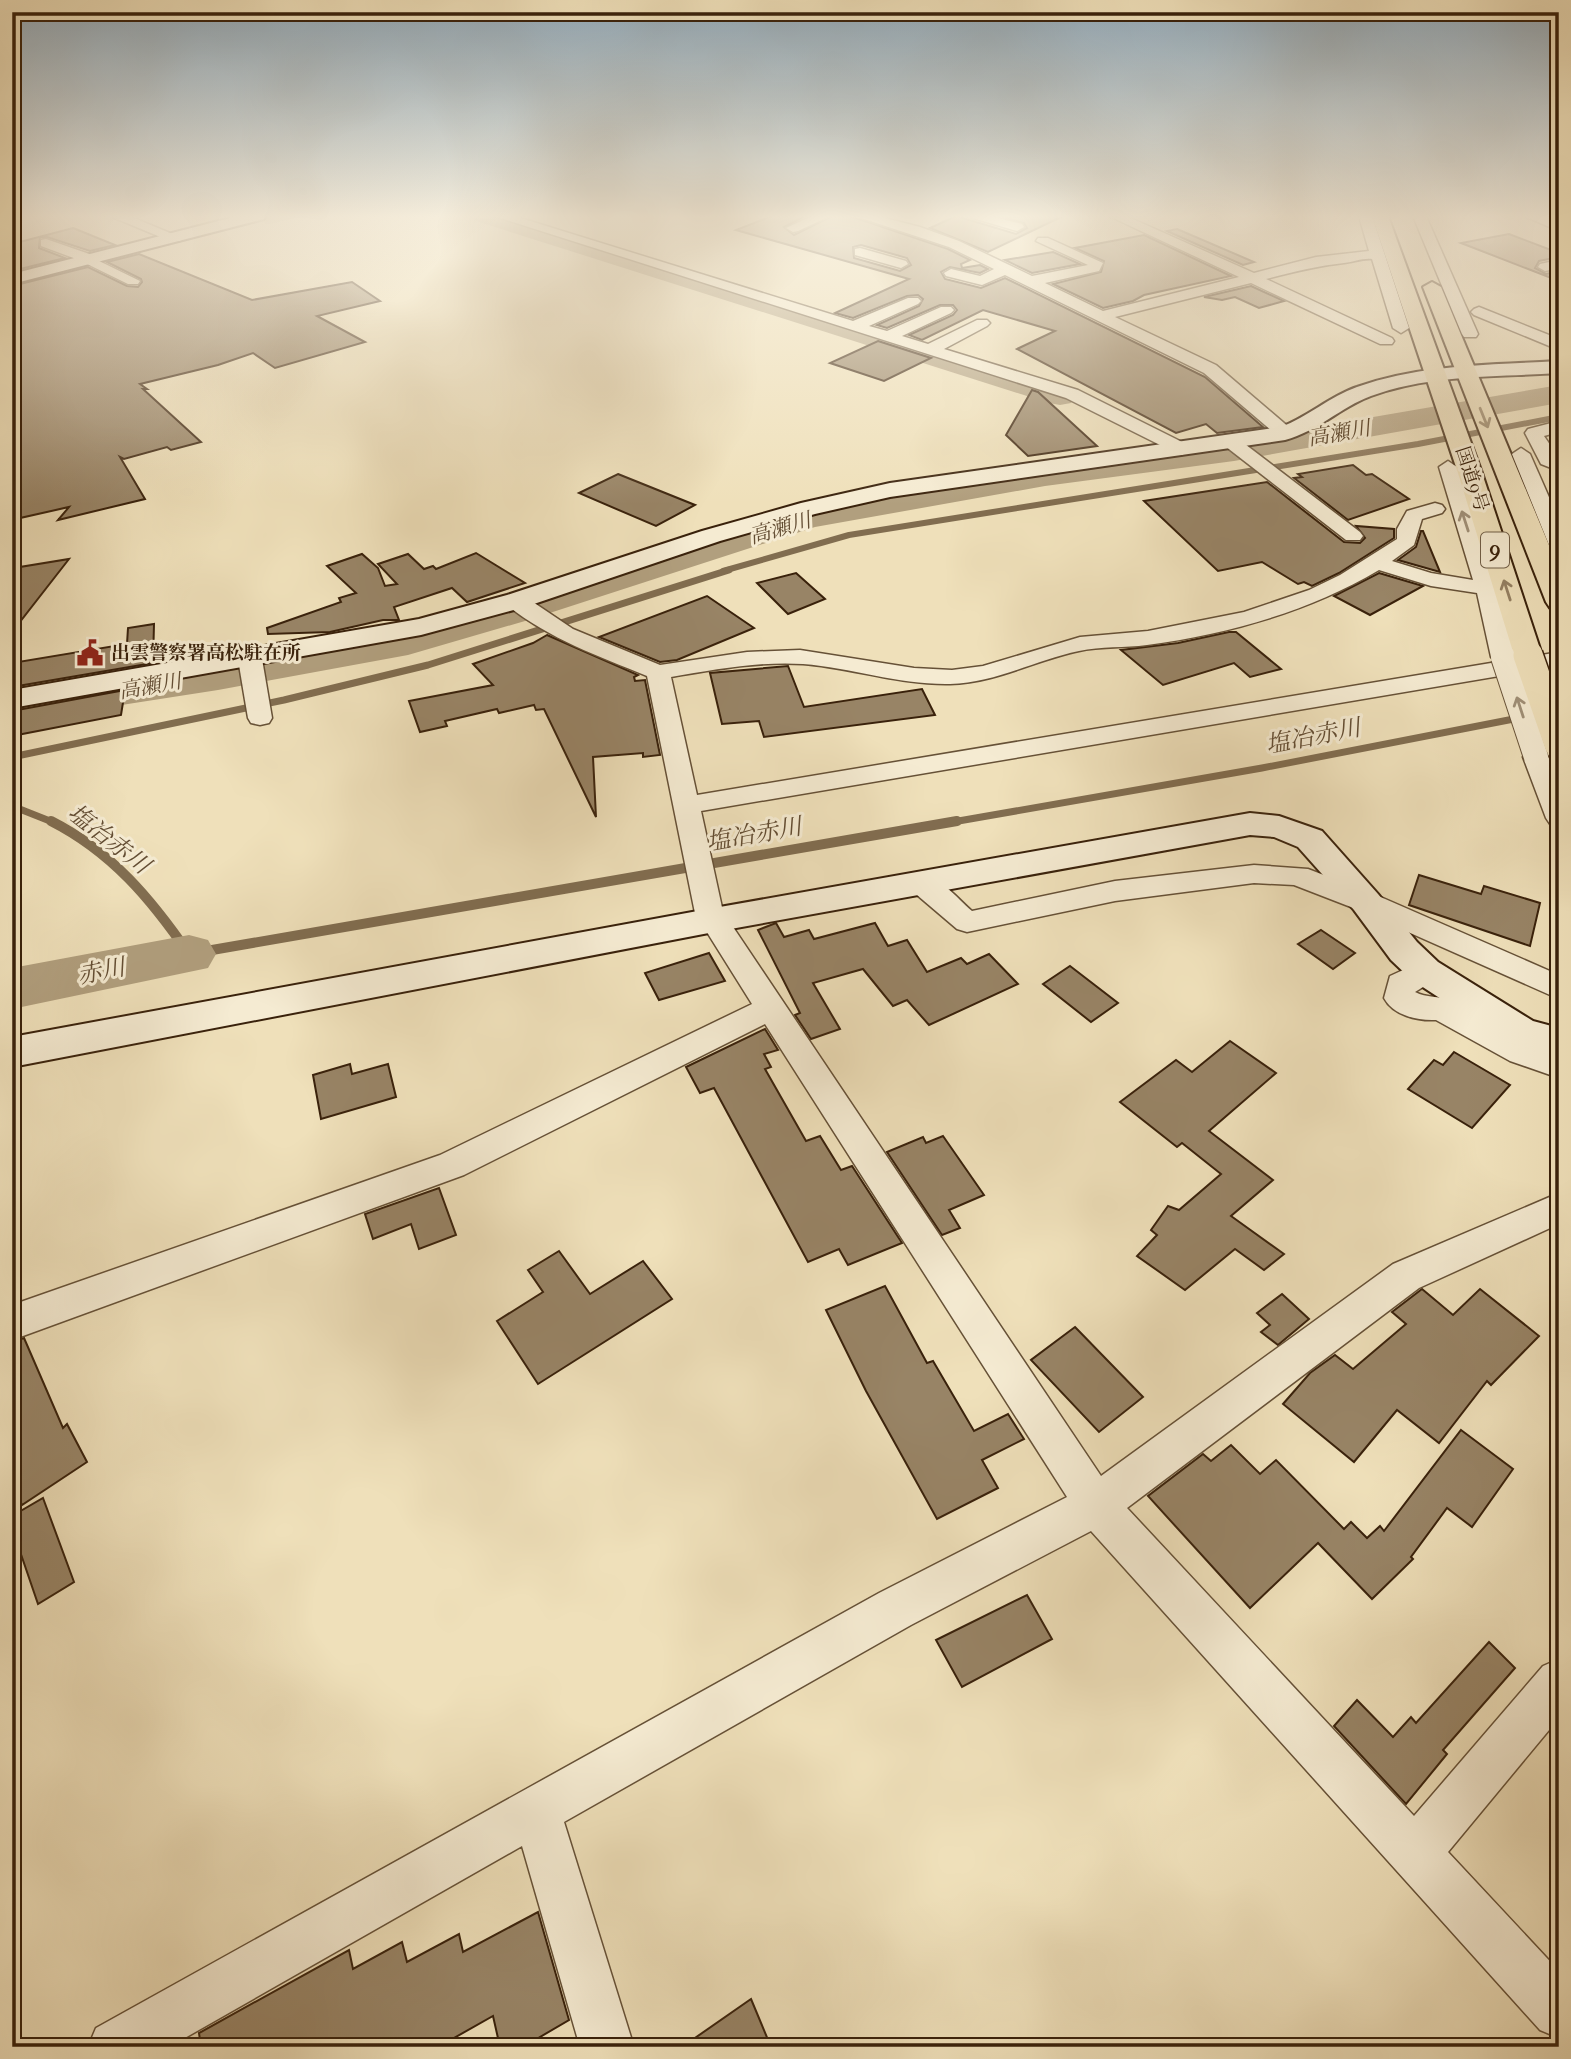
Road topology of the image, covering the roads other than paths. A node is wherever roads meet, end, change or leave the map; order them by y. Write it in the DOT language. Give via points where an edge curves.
graph roads {
  1 [pos="810,312"];
  2 [pos="887,312"];
  3 [pos="941,312"];
  4 [pos="1092,312"];
  5 [pos="1116,312"];
  6 [pos="1325,312"];
  7 [pos="1396,312"];
  8 [pos="1415,312"];
  9 [pos="1449,312"];
  10 [pos="1456,312"];
  11 [pos="1479,312"];
  12 [pos="1100,316"];
  13 [pos="982,323"];
  14 [pos="855,326"];
  15 [pos="1401,328"];
  16 [pos="1470,334"];
  17 [pos="889,336"];
  18 [pos="1386,341"];
  19 [pos="1559,345"];
  20 [pos="930,349"];
  21 [pos="1559,367"];
  22 [pos="1469,382"];
  23 [pos="1440,384"];
  24 [pos="1559,426"];
  25 [pos="1285,433"];
  26 [pos="1231,442"];
  27 [pos="1182,449"];
  28 [pos="1505,453"];
  29 [pos="1559,465"];
  30 [pos="1458,468"];
  31 [pos="1531,477"];
  32 [pos="1559,481"];
  33 [pos="1434,509"];
  34 [pos="1353,536"];
  35 [pos="1559,545"];
  36 [pos="1378,563"];
  37 [pos="1486,587"];
  38 [pos="516,601"];
  39 [pos="1559,602"];
  40 [pos="1515,656"];
  41 [pos="250,659"];
  42 [pos="1559,659"];
  43 [pos="658,672"];
  44 [pos="12,699"];
  45 [pos="260,718"];
  46 [pos="1547,751"];
  47 [pos="685,805"];
  48 [pos="1559,818"];
  49 [pos="920,882"];
  50 [pos="1366,902"];
  51 [pos="713,920"];
  52 [pos="1425,971"];
  53 [pos="1559,988"];
  54 [pos="771,1008"];
  55 [pos="1559,1043"];
  56 [pos="12,1052"];
  57 [pos="1559,1066"];
  58 [pos="1559,1208"];
  59 [pos="12,1323"];
  60 [pos="1096,1505"];
  61 [pos="1559,1682"];
  62 [pos="536,1811"];
  63 [pos="1415,1853"];
  64 [pos="1552,1998"];
  65 [pos="114,2047"];
  66 [pos="607,2047"];
  1 -- 14 [label="street"];
  2 -- 14 [label="street"];
  3 -- 17 [label="street"];
  4 -- 12 [label="street"];
  5 -- 12 [label="street"];
  6 -- 18 [label="street"];
  7 -- 15 [label="street"];
  8 -- 23 [label="highway, 国道9号 / 9"];
  9 -- 22 [label="highway, 国道9号 / 9"];
  10 -- 16 [label="street"];
  11 -- 19 [label="street"];
  12 -- 25 [label="street" via="1210,369"];
  13 -- 20 [label="street"];
  14 -- 17 [label="street"];
  17 -- 20 [label="street"];
  20 -- 27 [label="street" via="1072,394"];
  21 -- 22 [label="street"];
  22 -- 23 [label="street"];
  22 -- 28 [label="highway, 国道9号 / 9, one-way"];
  23 -- 25 [label="street" via="1362,392"];
  23 -- 30 [label="highway, 国道9号 / 9"];
  24 -- 29 [label="street" via="1534,433 1548,460"];
  25 -- 26 [label="street"];
  26 -- 27 [label="street"];
  26 -- 34 [label="street"];
  27 -- 38 [label="street" via="976,475 837,502 711,536"];
  28 -- 31 [label="street"];
  28 -- 39 [label="highway, 国道9号 / 9"];
  37 -- 30 [label="street, one-way"];
  40 -- 30 [label="highway, 国道9号 / 9, one-way"];
  31 -- 32 [label="street"];
  31 -- 35 [label="street"];
  33 -- 36 [label="street" via="1414,515 1407,541"];
  36 -- 37 [label="street" via="1449,585"];
  36 -- 43 [label="street" via="1314,597 1229,625 1081,644 978,675 905,674 798,657"];
  37 -- 40 [label="street"];
  38 -- 41 [label="street" via="421,627"];
  38 -- 43 [label="street" via="560,630"];
  46 -- 40 [label="highway, 国道9号 / 9, one-way, bridge"];
  41 -- 44 [label="street"];
  41 -- 45 [label="street"];
  42 -- 47 [label="street"];
  43 -- 47 [label="street"];
  46 -- 48 [label="street"];
  47 -- 51 [label="street"];
  49 -- 50 [label="street" via="967,922 1115,891 1254,874 1298,876"];
  49 -- 50 [label="street" via="1250,824 1279,827 1310,839"];
  49 -- 51 [label="street"];
  50 -- 52 [label="street"];
  50 -- 53 [label="street"];
  51 -- 54 [label="street"];
  51 -- 56 [label="street"];
  52 -- 55 [label="street" via="1521,1032"];
  52 -- 57 [label="street" via="1401,984 1399,998 1422,1009 1440,1008 1521,1052"];
  54 -- 59 [label="street" via="452,1165"];
  54 -- 60 [label="street"];
  58 -- 60 [label="street" via="1406,1276"];
  60 -- 62 [label="street" via="895,1609"];
  60 -- 63 [label="street"];
  61 -- 63 [label="street"];
  62 -- 65 [label="street"];
  62 -- 66 [label="street"];
  63 -- 64 [label="street"];
}
